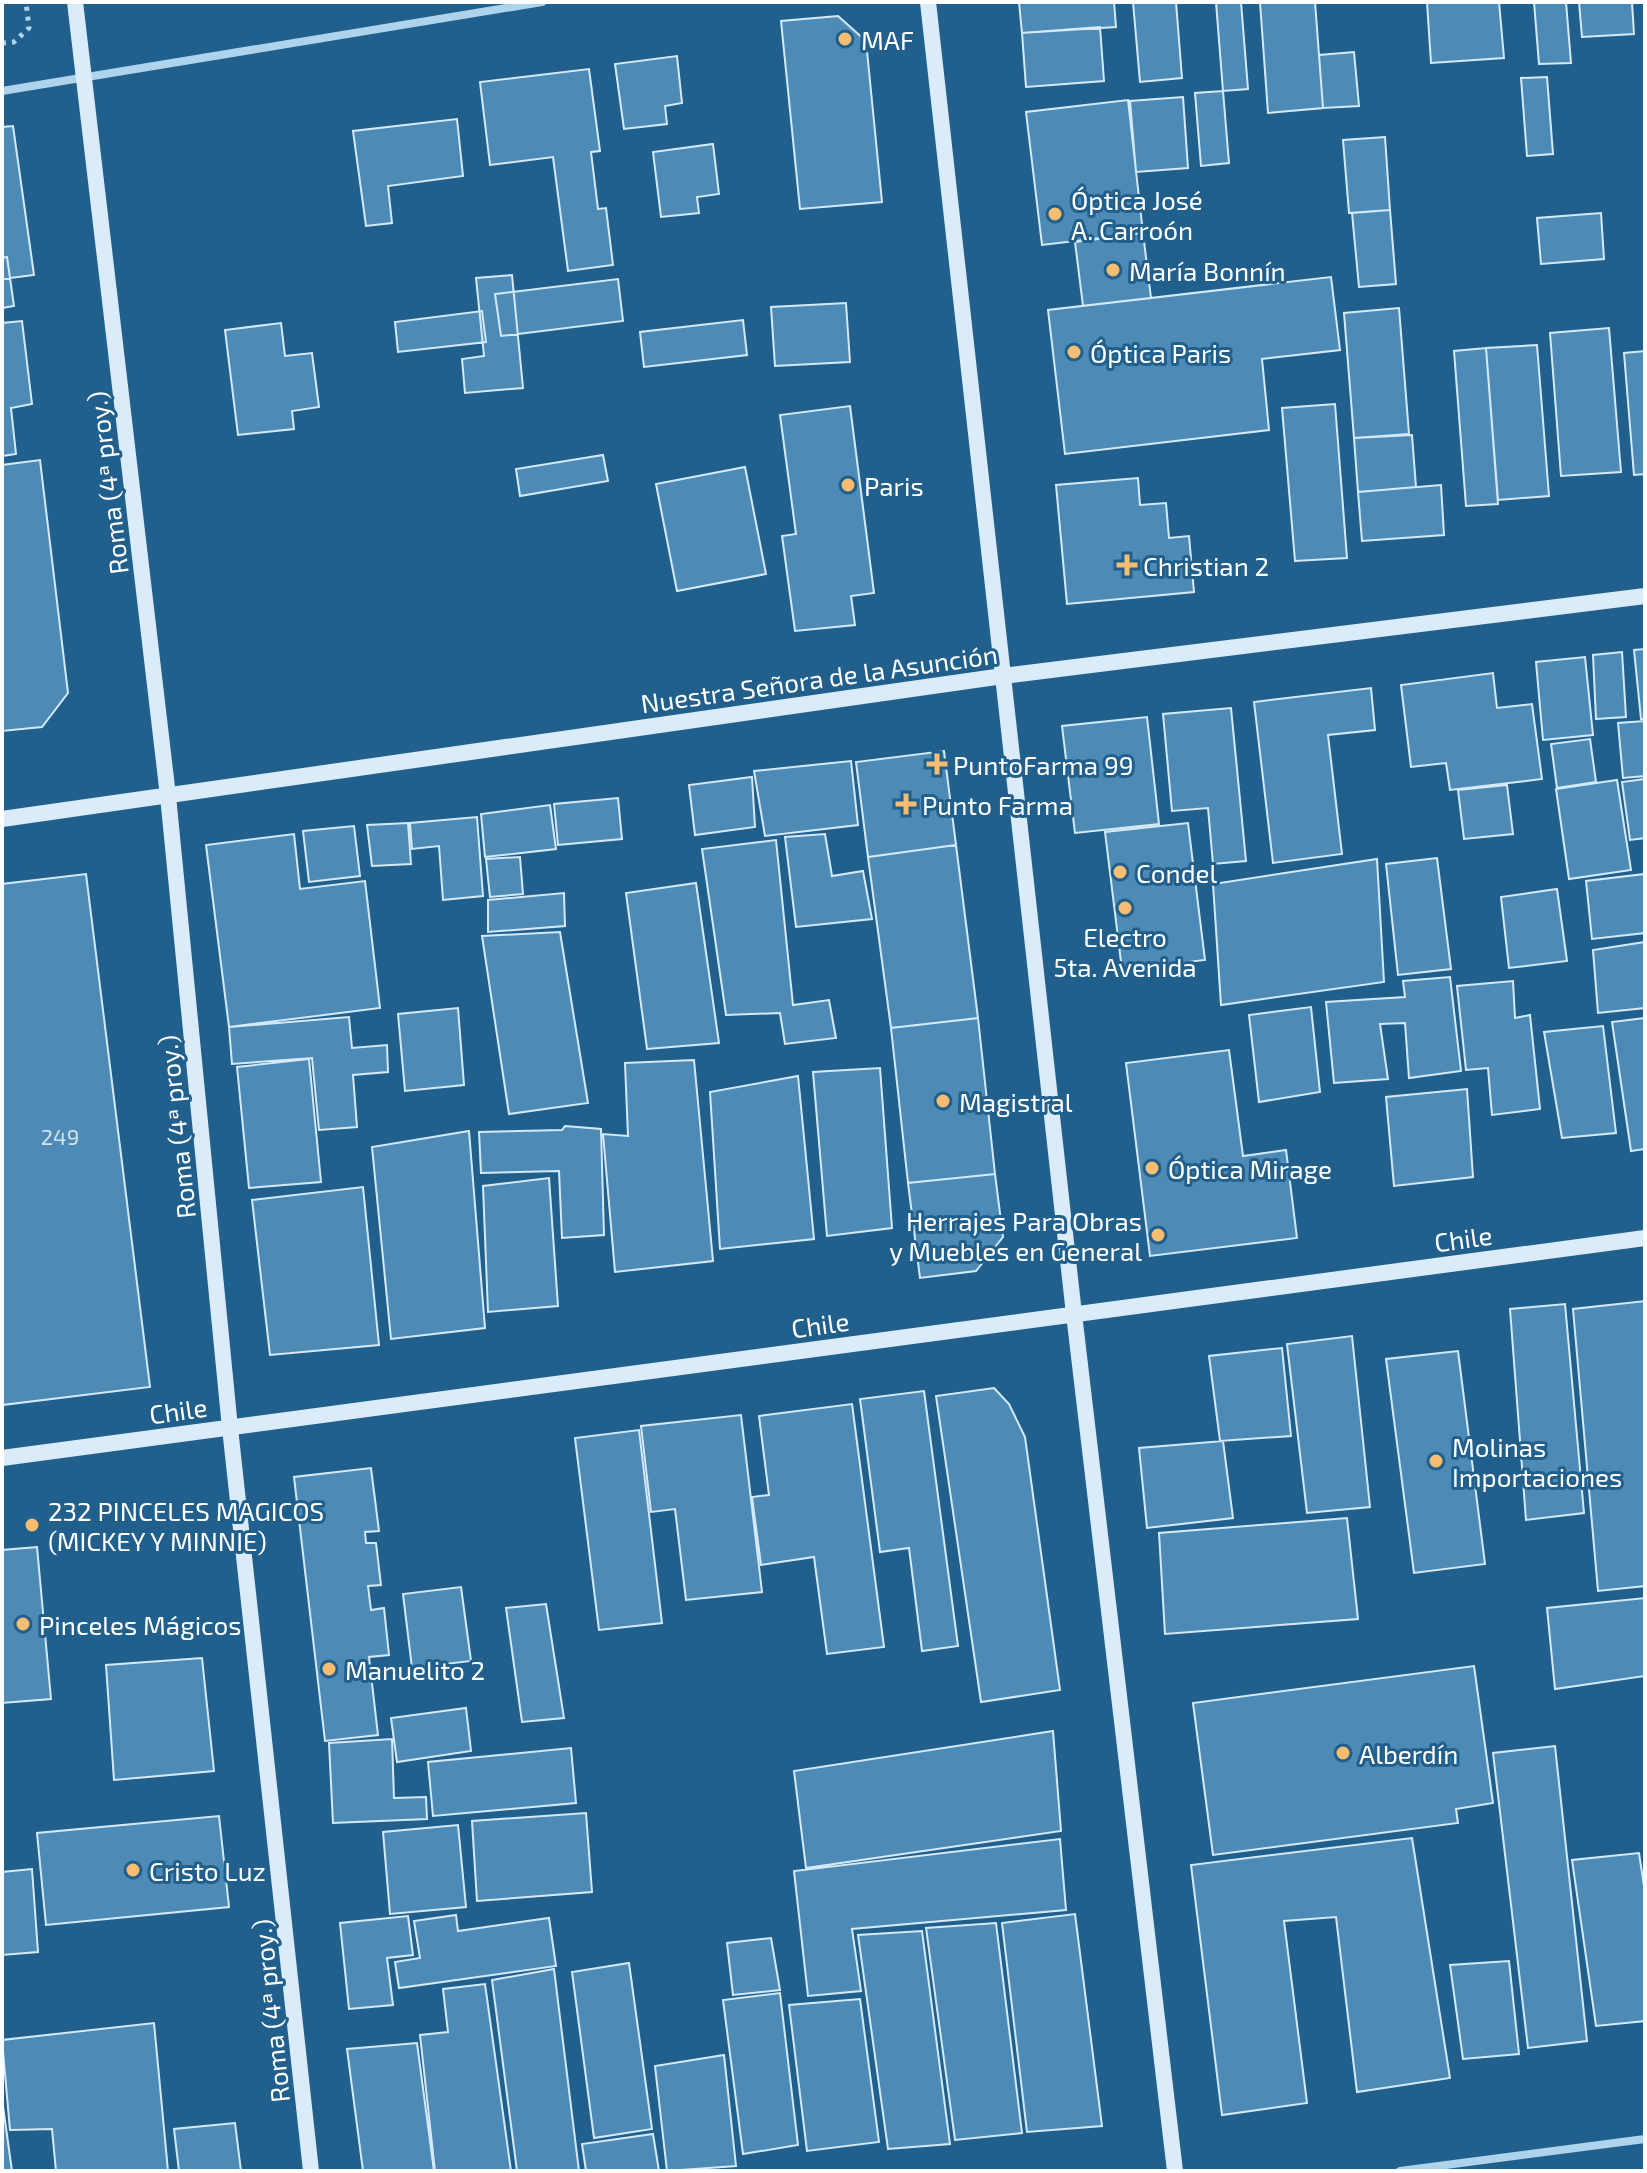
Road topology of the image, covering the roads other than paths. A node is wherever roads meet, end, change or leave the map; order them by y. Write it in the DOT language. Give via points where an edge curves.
graph roads {
  1 [pos="75,2"];
  2 [pos="542,2"];
  3 [pos="928,2"];
  4 [pos="84,79"];
  5 [pos="2,91"];
  6 [pos="1645,596"];
  7 [pos="1003,676"];
  8 [pos="168,796"];
  9 [pos="2,819"];
  10 [pos="1645,1238"];
  11 [pos="1074,1314"];
  12 [pos="230,1428"];
  13 [pos="2,1458"];
  14 [pos="1645,2139"];
  15 [pos="311,2171"];
  16 [pos="1175,2171"];
  17 [pos="1400,2171"];
  1 -- 4 [label="street, Roma (4ª proy.)"];
  2 -- 4 [label="street"];
  3 -- 7 [label="street"];
  4 -- 5 [label="street"];
  4 -- 8 [label="street, Roma (4ª proy.)"];
  6 -- 7 [label="street, Nuestra Señora de la Asunción"];
  7 -- 8 [label="street, Nuestra Señora de la Asunción"];
  7 -- 11 [label="street"];
  8 -- 9 [label="street, Nuestra Señora de la Asunción"];
  8 -- 12 [label="street, Roma (4ª proy.)"];
  10 -- 11 [label="street, Chile"];
  11 -- 12 [label="street, Chile"];
  11 -- 16 [label="street"];
  12 -- 13 [label="street, Chile"];
  12 -- 15 [label="street, Roma (4ª proy.)"];
  14 -- 17 [label="street"];
}
